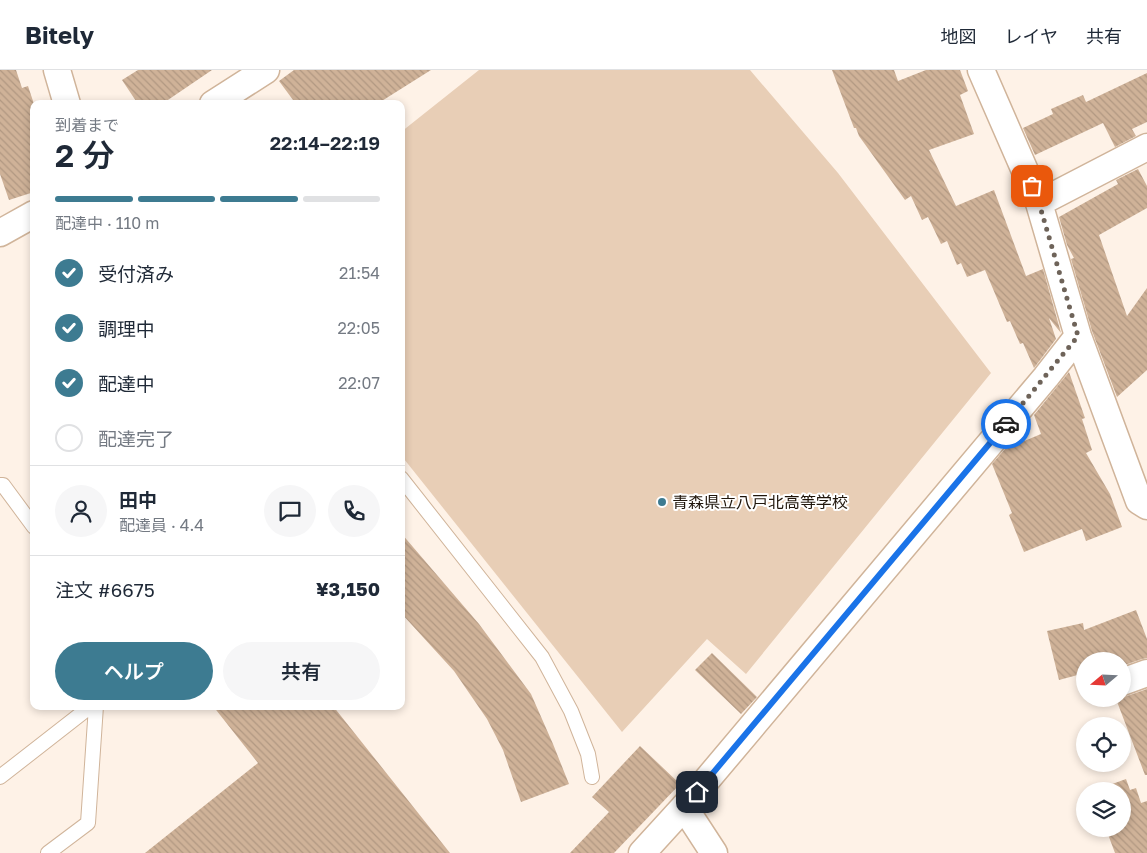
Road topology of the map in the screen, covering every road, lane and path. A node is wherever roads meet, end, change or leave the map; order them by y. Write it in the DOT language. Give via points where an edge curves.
graph roads {
  1 [pos="266,70"];
  2 [pos="981,70"];
  3 [pos="219,100"];
  4 [pos="1147,147"];
  5 [pos="1039,203"];
  6 [pos="30,216"];
  7 [pos="0,234"];
  8 [pos="1078,336"];
  9 [pos="405,483"];
  10 [pos="0,485"];
  11 [pos="1147,506"];
  12 [pos="30,522"];
  13 [pos="1147,673"];
  14 [pos="1131,679"];
  15 [pos="86,710"];
  16 [pos="96,710"];
  17 [pos="0,777"];
  18 [pos="592,777"];
  19 [pos="684,807"];
  20 [pos="48,853"];
  21 [pos="642,853"];
  22 [pos="714,853"];
  1 -- 3 [label="street"];
  2 -- 5 [label="street"];
  4 -- 5 [label="street"];
  5 -- 8 [label="street"];
  6 -- 7 [label="street"];
  8 -- 11 [label="street" via="1139,501"];
  8 -- 19 [label="street"];
  9 -- 18 [label="lane" via="542,657 572,711 588,754"];
  10 -- 12 [label="lane"];
  13 -- 14 [label="street"];
  15 -- 17 [label="lane"];
  16 -- 20 [label="lane" via="88,823"];
  19 -- 21 [label="street"];
  19 -- 22 [label="street"];
}
